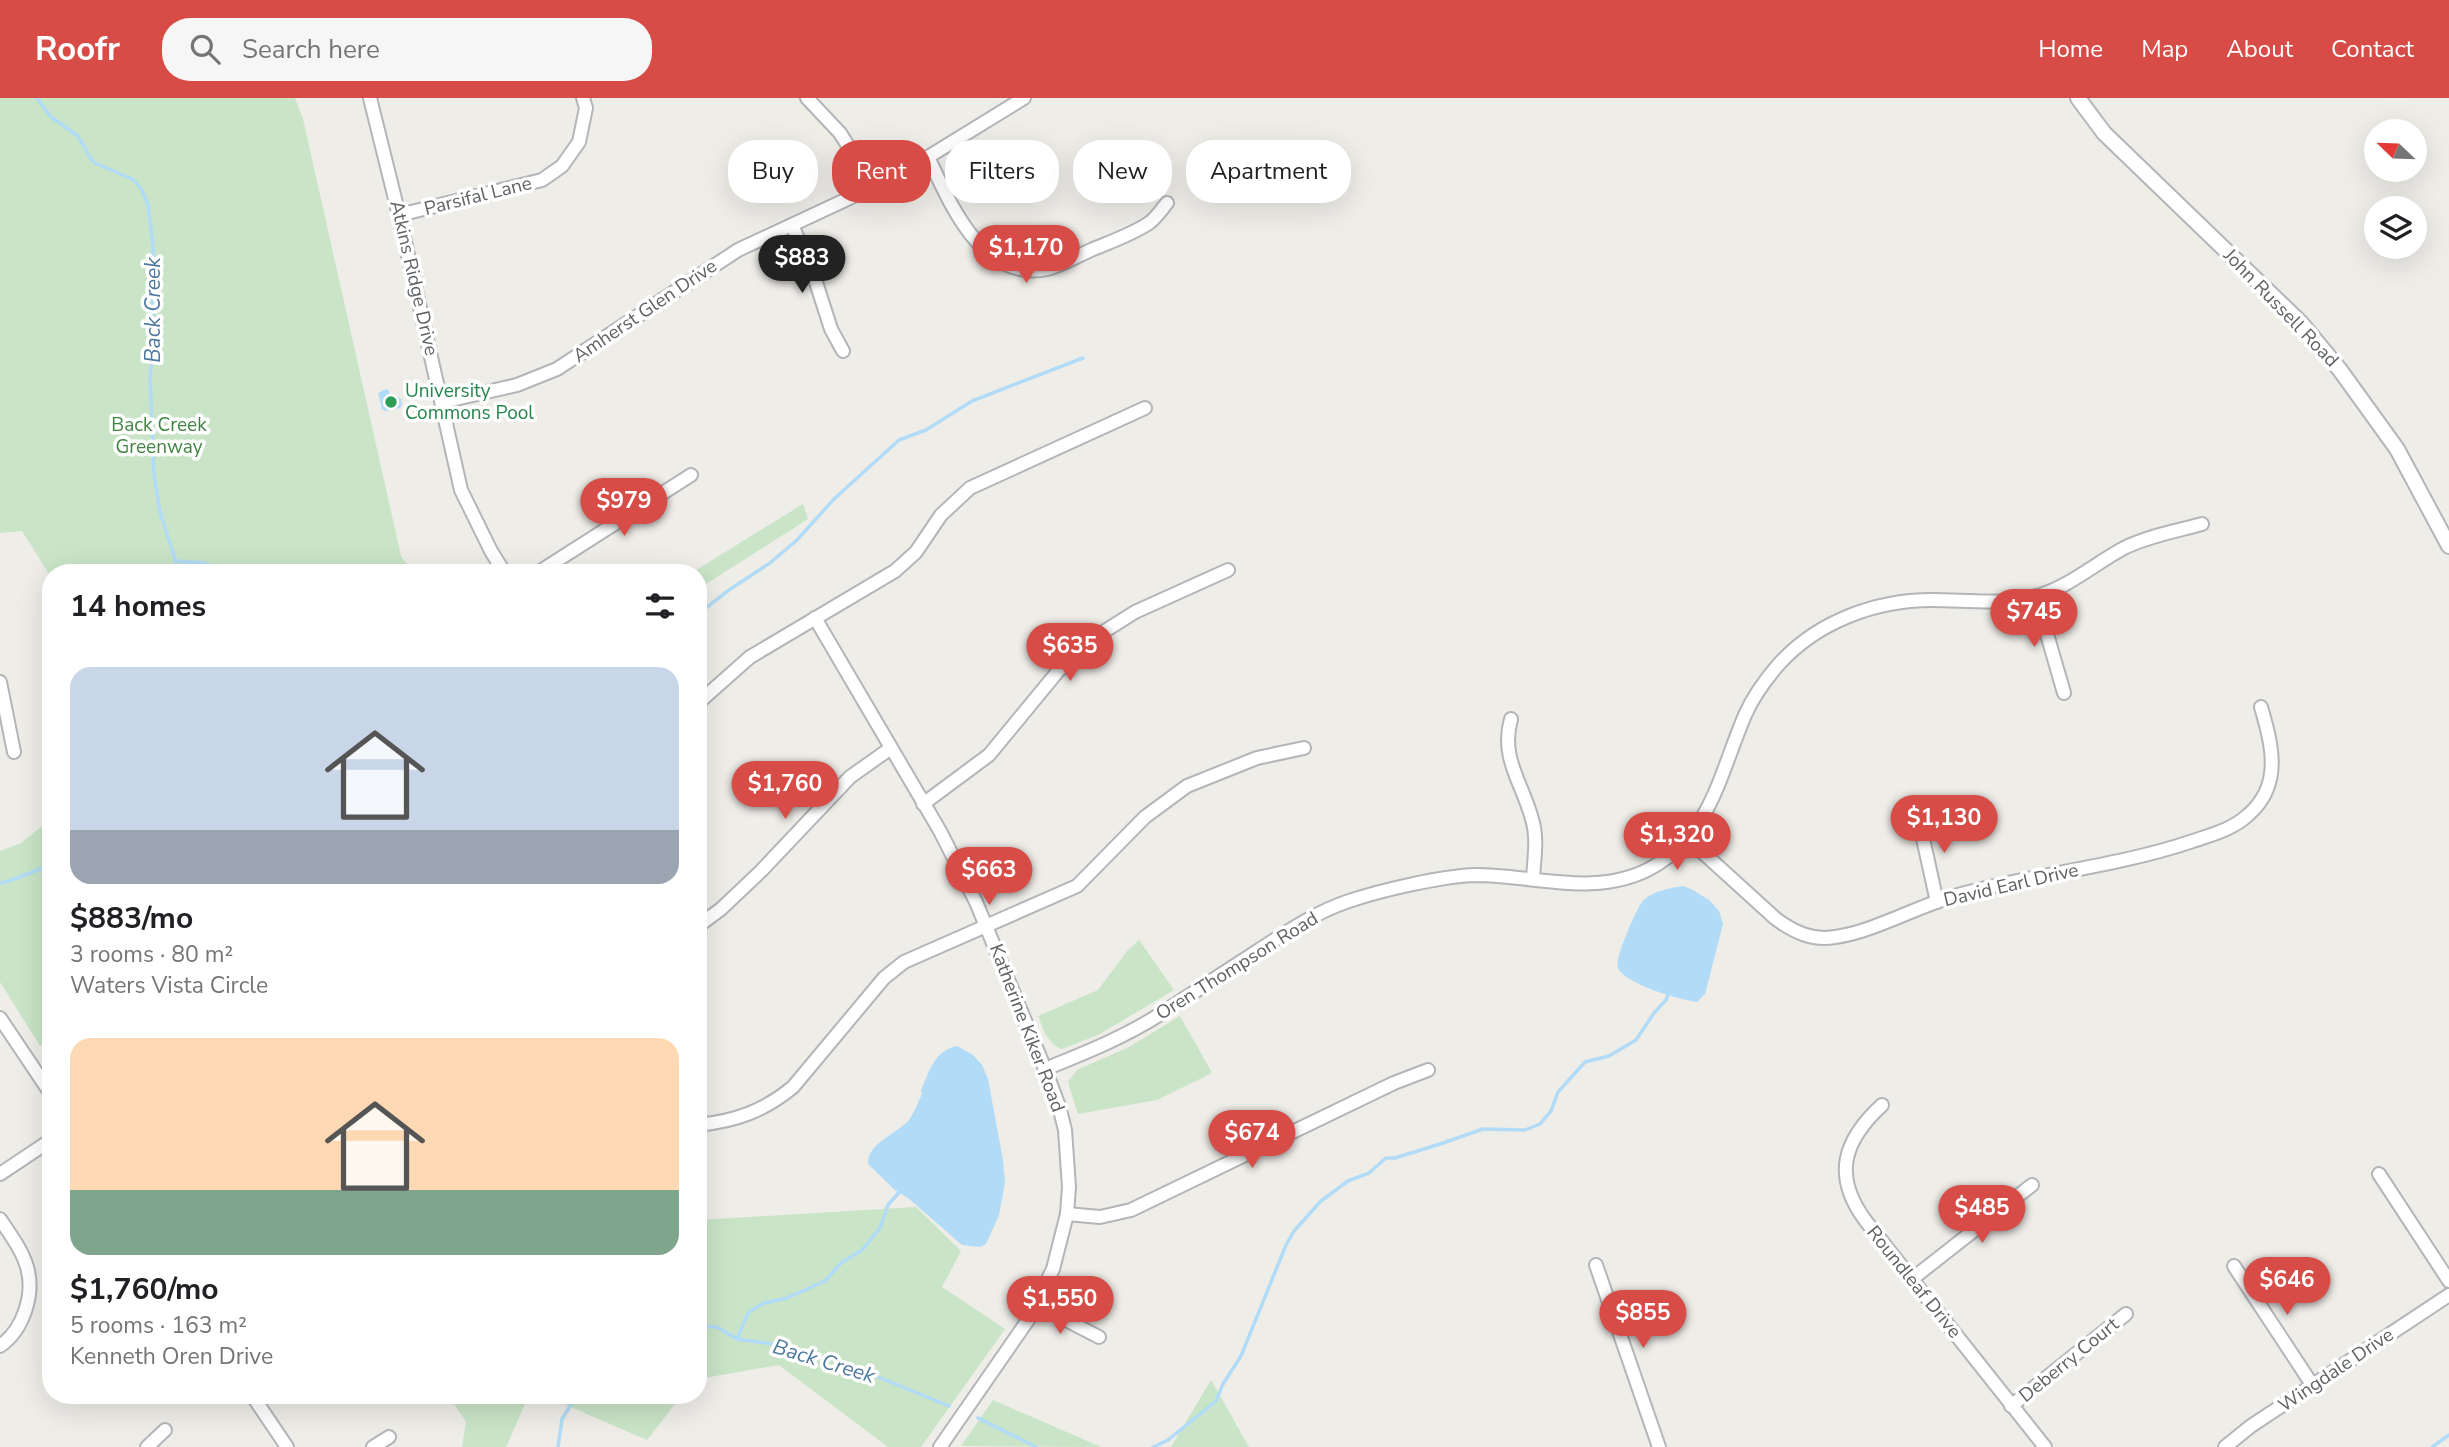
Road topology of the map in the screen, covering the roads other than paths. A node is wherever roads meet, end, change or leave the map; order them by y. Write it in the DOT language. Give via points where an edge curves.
graph roads {
  1 [pos="370,98"];
  2 [pos="583,98"];
  3 [pos="807,98"];
  4 [pos="1024,98"];
  5 [pos="2078,98"];
  6 [pos="844,140"];
  7 [pos="931,155"];
  8 [pos="931,163"];
  9 [pos="837,203"];
  10 [pos="1167,203"];
  11 [pos="400,215"];
  12 [pos="792,225"];
  13 [pos="843,351"];
  14 [pos="442,402"];
  15 [pos="1145,408"];
  16 [pos="691,475"];
  17 [pos="2203,524"];
  18 [pos="2449,546"];
  19 [pos="500,564"];
  20 [pos="551,564"];
  21 [pos="1228,570"];
  22 [pos="2036,596"];
  23 [pos="815,618"];
  24 [pos="1,690"];
  25 [pos="2064,693"];
  26 [pos="707,695"];
  27 [pos="2261,707"];
  28 [pos="1511,719"];
  29 [pos="891,748"];
  30 [pos="1304,748"];
  31 [pos="14,752"];
  32 [pos="923,804"];
  33 [pos="1918,816"];
  34 [pos="1688,839"];
  35 [pos="1533,879"];
  36 [pos="1937,902"];
  37 [pos="707,920"];
  38 [pos="987,926"];
  39 [pos="0,1018"];
  40 [pos="1045,1069"];
  41 [pos="1428,1070"];
  42 [pos="42,1081"];
  43 [pos="1882,1105"];
  44 [pos="707,1123"];
  45 [pos="42,1146"];
  46 [pos="0,1174"];
  47 [pos="2379,1174"];
  48 [pos="2032,1185"];
  49 [pos="1067,1214"];
  50 [pos="0,1219"];
  51 [pos="1596,1265"];
  52 [pos="2234,1266"];
  53 [pos="1912,1279"];
  54 [pos="2449,1281"];
  55 [pos="2449,1294"];
  56 [pos="1037,1305"];
  57 [pos="2126,1314"];
  58 [pos="1099,1337"];
  59 [pos="0,1346"];
  60 [pos="2313,1386"];
  61 [pos="258,1404"];
  62 [pos="2011,1406"];
  63 [pos="165,1430"];
  64 [pos="389,1437"];
  65 [pos="148,1447"];
  66 [pos="287,1447"];
  67 [pos="373,1447"];
  68 [pos="940,1447"];
  69 [pos="1659,1447"];
  70 [pos="2045,1447"];
  71 [pos="2225,1447"];
  1 -- 11 [label="street, Atkins Ridge Drive"];
  2 -- 11 [label="street, Parsifal Lane" via="586,108 579,142 562,166 541,180"];
  3 -- 6 [label="street"];
  4 -- 7 [label="street, Amherst Glen Drive"];
  5 -- 18 [label="street, John Russell Road" via="2104,134 2291,314 2331,360 2397,449"];
  8 -- 10 [label="street" via="978,245 995,259 1020,269 1047,269 1098,247 1151,222"];
  9 -- 12 [label="street, Amherst Glen Drive"];
  11 -- 14 [label="street, Atkins Ridge Drive"];
  12 -- 13 [label="street"];
  12 -- 14 [label="street, Amherst Glen Drive" via="738,250 557,369 517,385"];
  14 -- 19 [label="street, Atkins Ridge Drive" via="461,490"];
  15 -- 23 [label="street" via="970,488 941,515 908,561"];
  16 -- 20 [label="street"];
  17 -- 22 [label="street, Oren Thompson Road" via="2130,545 2063,586"];
  21 -- 32 [label="street" via="1135,612 1089,641 989,755"];
  22 -- 25 [label="street"];
  22 -- 34 [label="street, Oren Thompson Road" via="1887,604 1818,632 1787,656 1755,696 1712,803"];
  23 -- 26 [label="street" via="750,657"];
  23 -- 29 [label="street, Katherine Kiker Road"];
  24 -- 31 [label="street"];
  27 -- 36 [label="street, David Earl Drive" via="2272,744 2272,772 2258,805 2236,824 2117,863 1992,886"];
  28 -- 35 [label="street" via="1508,751 1535,834"];
  29 -- 32 [label="street, Katherine Kiker Road"];
  29 -- 37 [label="street" via="850,777 761,871"];
  30 -- 38 [label="street" via="1257,758 1187,786 1145,817 1077,886"];
  32 -- 38 [label="street, Katherine Kiker Road"];
  33 -- 36 [label="street"];
  34 -- 35 [label="street, Oren Thompson Road" via="1659,863 1623,880 1584,884"];
  34 -- 36 [label="street, David Earl Drive" via="1776,919 1804,935 1851,934"];
  35 -- 40 [label="street, Oren Thompson Road" via="1459,876 1342,904 1300,923 1141,1026"];
  38 -- 40 [label="street, Katherine Kiker Road"];
  38 -- 44 [label="street" via="920,953 889,973 777,1100 745,1117"];
  39 -- 42 [label="street"];
  40 -- 49 [label="street, Katherine Kiker Road" via="1065,1130"];
  41 -- 49 [label="street" via="1131,1210 1100,1217"];
  43 -- 53 [label="street, Roundleaf Drive" via="1854,1136 1845,1158 1848,1184 1858,1211"];
  45 -- 46 [label="street"];
  47 -- 54 [label="street"];
  48 -- 53 [label="street"];
  49 -- 56 [label="street, Katherine Kiker Road" via="1053,1269"];
  50 -- 59 [label="street" via="22,1255 29,1280 25,1313 9,1340"];
  51 -- 69 [label="street"];
  52 -- 60 [label="street"];
  53 -- 62 [label="street, Roundleaf Drive"];
  55 -- 60 [label="street, Wingdale Drive"];
  56 -- 58 [label="street"];
  56 -- 68 [label="street, Katherine Kiker Road"];
  57 -- 62 [label="street, Deberry Court"];
  60 -- 71 [label="street, Wingdale Drive"];
  61 -- 66 [label="street"];
  62 -- 70 [label="street, Roundleaf Drive"];
  63 -- 65 [label="street"];
  64 -- 67 [label="street"];
}
